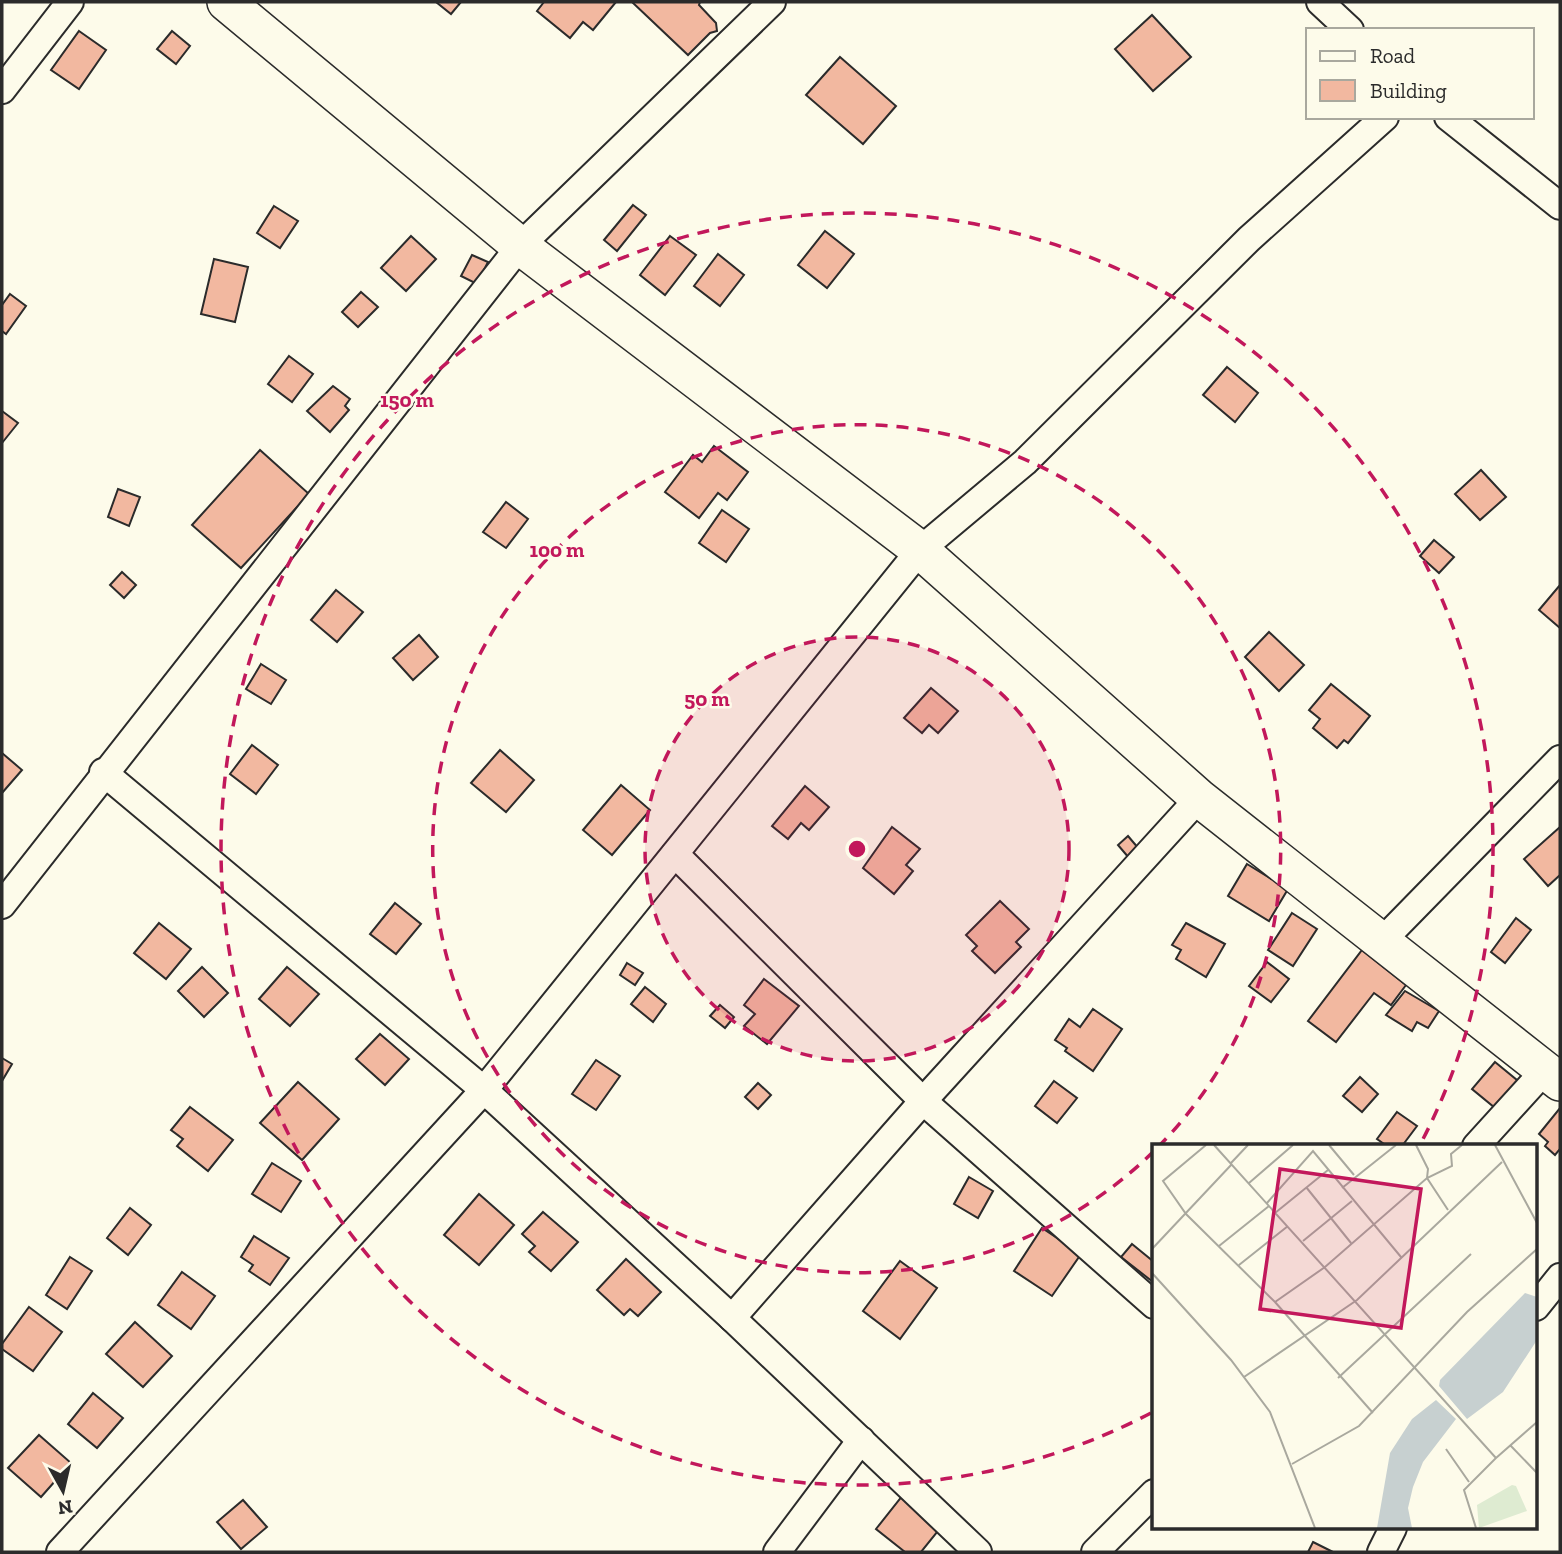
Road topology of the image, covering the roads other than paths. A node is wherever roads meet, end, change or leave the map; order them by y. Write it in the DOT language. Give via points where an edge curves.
graph roads {
  1 [pos="70,2"];
  2 [pos="226,2"];
  3 [pos="772,2"];
  4 [pos="1320,2"];
  5 [pos="1348,28"];
  6 [pos="2,90"];
  7 [pos="1383,119"];
  8 [pos="1451,119"];
  9 [pos="1560,206"];
  10 [pos="520,246"];
  11 [pos="920,550"];
  12 [pos="1560,759"];
  13 [pos="103,772"];
  14 [pos="1199,798"];
  15 [pos="675,854"];
  16 [pos="2,905"];
  17 [pos="1382,941"];
  18 [pos="1553,1076"];
  19 [pos="484,1090"];
  20 [pos="923,1101"];
  21 [pos="1478,1144"];
  22 [pos="1560,1277"];
  23 [pos="1152,1303"];
  24 [pos="1538,1304"];
  25 [pos="732,1318"];
  26 [pos="861,1440"];
  27 [pos="1152,1495"];
  28 [pos="1392,1530"];
  29 [pos="60,1552"];
  30 [pos="777,1552"];
  31 [pos="978,1552"];
  32 [pos="1095,1552"];
  33 [pos="1381,1552"];
  1 -- 6 [label="street"];
  2 -- 10 [label="street"];
  3 -- 10 [label="street"];
  4 -- 5 [label="street"];
  7 -- 11 [label="street" via="1249,239 1025,462"];
  8 -- 9 [label="street"];
  10 -- 11 [label="street"];
  10 -- 13 [label="street"];
  11 -- 14 [label="street"];
  11 -- 15 [label="street"];
  12 -- 17 [label="street"];
  13 -- 16 [label="street"];
  13 -- 19 [label="street"];
  14 -- 17 [label="street"];
  14 -- 20 [label="street"];
  15 -- 19 [label="street"];
  15 -- 20 [label="street"];
  17 -- 18 [label="street"];
  18 -- 21 [label="street"];
  19 -- 25 [label="street"];
  19 -- 29 [label="street"];
  20 -- 23 [label="street"];
  20 -- 25 [label="street"];
  22 -- 24 [label="street"];
  25 -- 26 [label="street"];
  26 -- 30 [label="street"];
  26 -- 31 [label="street"];
  27 -- 32 [label="street"];
  28 -- 33 [label="street"];
}
